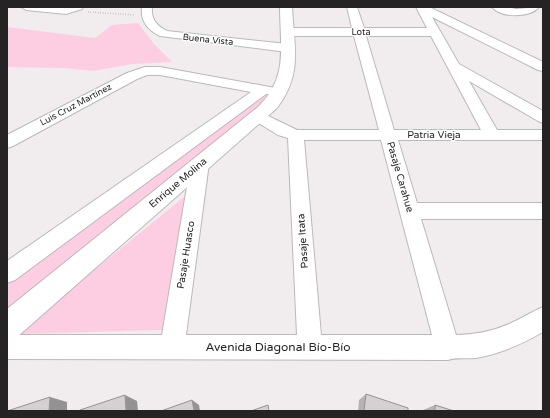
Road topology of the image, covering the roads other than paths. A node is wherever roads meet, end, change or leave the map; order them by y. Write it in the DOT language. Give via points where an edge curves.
graph roads {
  1 [pos="26,7"];
  2 [pos="286,7"];
  3 [pos="352,7"];
  4 [pos="421,7"];
  5 [pos="497,7"];
  6 [pos="534,7"];
  7 [pos="79,9"];
  8 [pos="146,11"];
  9 [pos="359,32"];
  10 [pos="435,32"];
  11 [pos="287,40"];
  12 [pos="454,67"];
  13 [pos="543,67"];
  14 [pos="271,91"];
  15 [pos="257,116"];
  16 [pos="543,118"];
  17 [pos="296,135"];
  18 [pos="388,135"];
  19 [pos="492,135"];
  20 [pos="543,135"];
  21 [pos="7,142"];
  22 [pos="200,163"];
  23 [pos="410,211"];
  24 [pos="543,211"];
  25 [pos="7,273"];
  26 [pos="543,319"];
  27 [pos="7,327"];
  28 [pos="172,347"];
  29 [pos="310,347"];
  30 [pos="7,348"];
  31 [pos="448,348"];
  1 -- 7 [label="street" via="63,11"];
  2 -- 11 [label="main road, Enrique Molina"];
  3 -- 9 [label="street, Pasaje Carahue"];
  4 -- 10 [label="street"];
  4 -- 13 [label="street"];
  5 -- 6 [label="street" via="516,13"];
  8 -- 11 [label="street, Buena Vista" via="156,30 169,35"];
  9 -- 10 [label="street, Lota"];
  9 -- 11 [label="street, Lota"];
  9 -- 18 [label="street, Pasaje Carahue"];
  10 -- 12 [label="street"];
  11 -- 14 [label="main road, Enrique Molina" via="287,73"];
  12 -- 16 [label="street"];
  12 -- 19 [label="street"];
  14 -- 15 [label="main road, Enrique Molina" via="269,105"];
  14 -- 21 [label="street, Luis Cruz Martínez" via="164,71 145,71"];
  14 -- 25 [label="street"];
  15 -- 17 [label="street, Patria Vieja" via="284,132"];
  15 -- 22 [label="main road, Enrique Molina"];
  17 -- 18 [label="street, Patria Vieja"];
  17 -- 29 [label="street, Pasaje Itata"];
  18 -- 19 [label="street, Patria Vieja"];
  18 -- 23 [label="street, Pasaje Carahue"];
  19 -- 20 [label="street, Patria Vieja"];
  22 -- 27 [label="main road, Enrique Molina"];
  22 -- 28 [label="street, Pasaje Huasco"];
  23 -- 24 [label="street"];
  23 -- 31 [label="street, Pasaje Carahue"];
  26 -- 31 [label="street, Avenida Diagonal Bío-Bío" via="516,335 499,341"];
  28 -- 29 [label="street, Avenida Diagonal Bío-Bío"];
  28 -- 30 [label="street, Avenida Diagonal Bío-Bío"];
  29 -- 31 [label="street, Avenida Diagonal Bío-Bío"];
}
